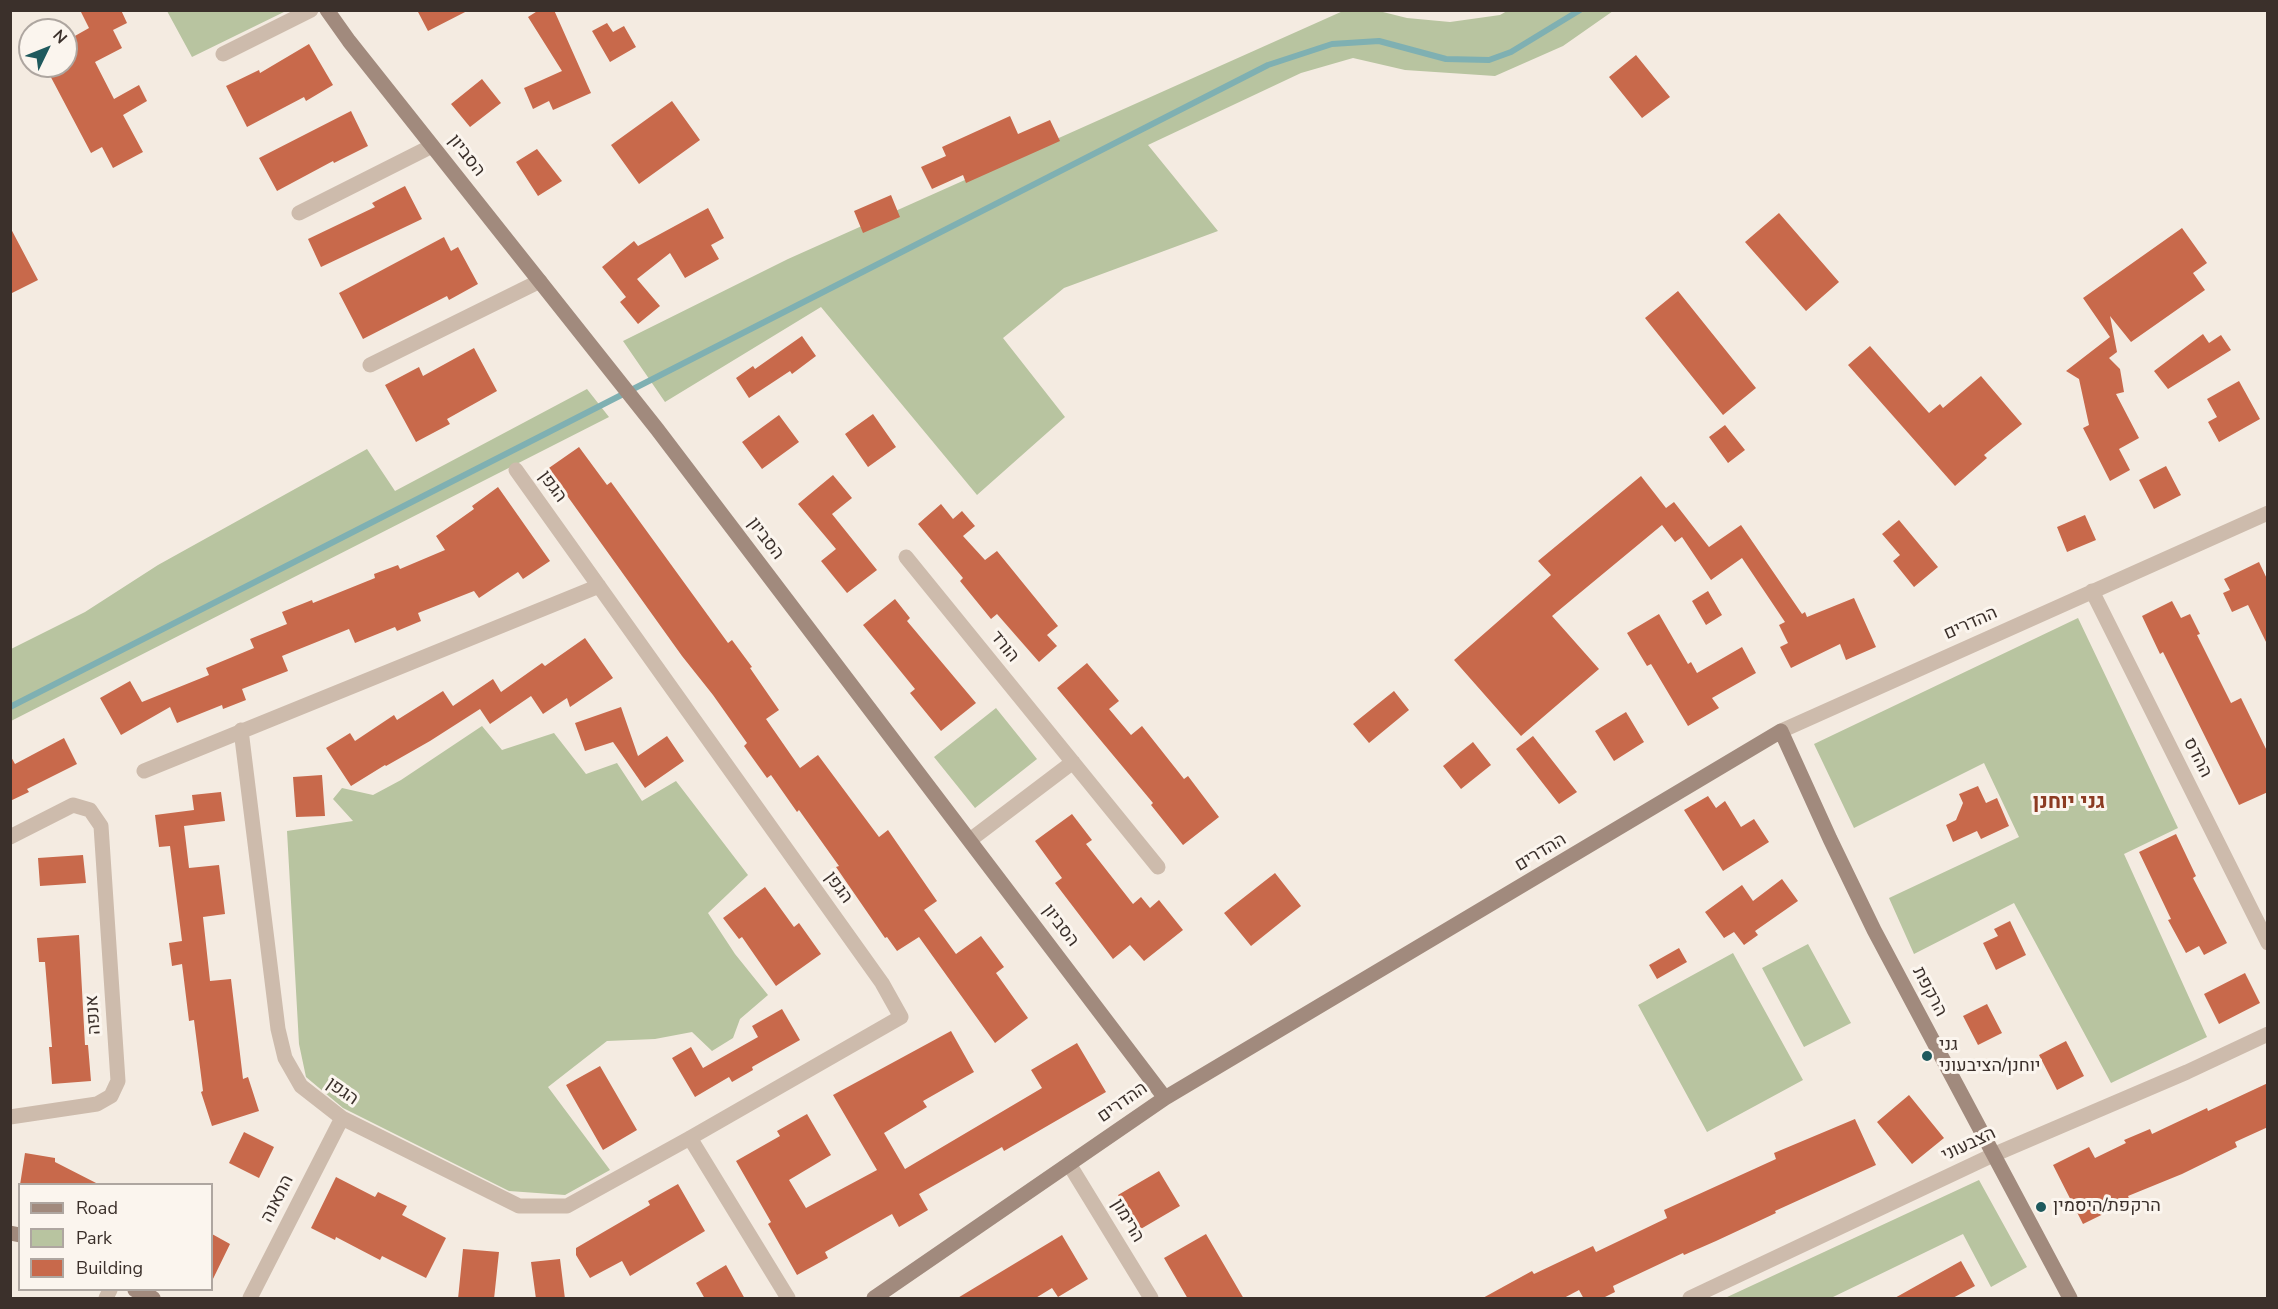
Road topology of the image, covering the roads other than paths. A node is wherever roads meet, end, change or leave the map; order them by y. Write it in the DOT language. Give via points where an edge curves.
graph roads {
  1 [pos="311,10"];
  2 [pos="327,10"];
  3 [pos="223,54"];
  4 [pos="432,146"];
  5 [pos="299,213"];
  6 [pos="540,281"];
  7 [pos="370,365"];
  8 [pos="516,470"];
  9 [pos="2268,513"];
  10 [pos="906,557"];
  11 [pos="599,585"];
  12 [pos="2092,591"];
  13 [pos="241,730"];
  14 [pos="1781,731"];
  15 [pos="1073,762"];
  16 [pos="144,771"];
  17 [pos="10,837"];
  18 [pos="970,840"];
  19 [pos="1158,867"];
  20 [pos="2268,943"];
  21 [pos="2268,1034"];
  22 [pos="1165,1098"];
  23 [pos="10,1117"];
  24 [pos="342,1118"];
  25 [pos="690,1138"];
  26 [pos="1993,1155"];
  27 [pos="1069,1164"];
  28 [pos="137,1291"];
  29 [pos="153,1299"];
  30 [pos="250,1299"];
  31 [pos="788,1299"];
  32 [pos="874,1299"];
  33 [pos="1151,1299"];
  34 [pos="1690,1299"];
  35 [pos="2070,1299"];
  1 -- 3 [label="street"];
  2 -- 4 [label="main road, הסביון"];
  4 -- 5 [label="street"];
  4 -- 6 [label="main road, הסביון"];
  6 -- 7 [label="street"];
  6 -- 18 [label="main road, הסביון"];
  8 -- 11 [label="street, הגפן"];
  9 -- 12 [label="street, ההדרים"];
  10 -- 15 [label="street, הורד"];
  11 -- 13 [label="street"];
  11 -- 25 [label="street, הגפן" via="882,983 901,1017"];
  12 -- 14 [label="street, ההדרים"];
  12 -- 20 [label="street, ההדס"];
  13 -- 16 [label="street"];
  13 -- 24 [label="street, הגפן" via="278,1029 285,1058 301,1086"];
  14 -- 22 [label="main road, ההדרים"];
  14 -- 26 [label="main road, הרקפת" via="1870,920"];
  15 -- 18 [label="street"];
  15 -- 19 [label="street, הורד"];
  17 -- 23 [label="street, אנפה" via="73,805 90,810 101,826 118,1081 111,1096 97,1104"];
  18 -- 22 [label="main road, הסביון"];
  21 -- 26 [label="street, הצבעוני"];
  22 -- 27 [label="main road, ההדרים"];
  24 -- 25 [label="street, הגפן" via="519,1206 567,1206"];
  24 -- 30 [label="street, התאנה"];
  25 -- 31 [label="street"];
  26 -- 34 [label="street, הצבעוני"];
  26 -- 35 [label="main road, הרקפת"];
  27 -- 32 [label="main road, ההדרים"];
  27 -- 33 [label="street, הרימון"];
  28 -- 29 [label="main road"];
}
